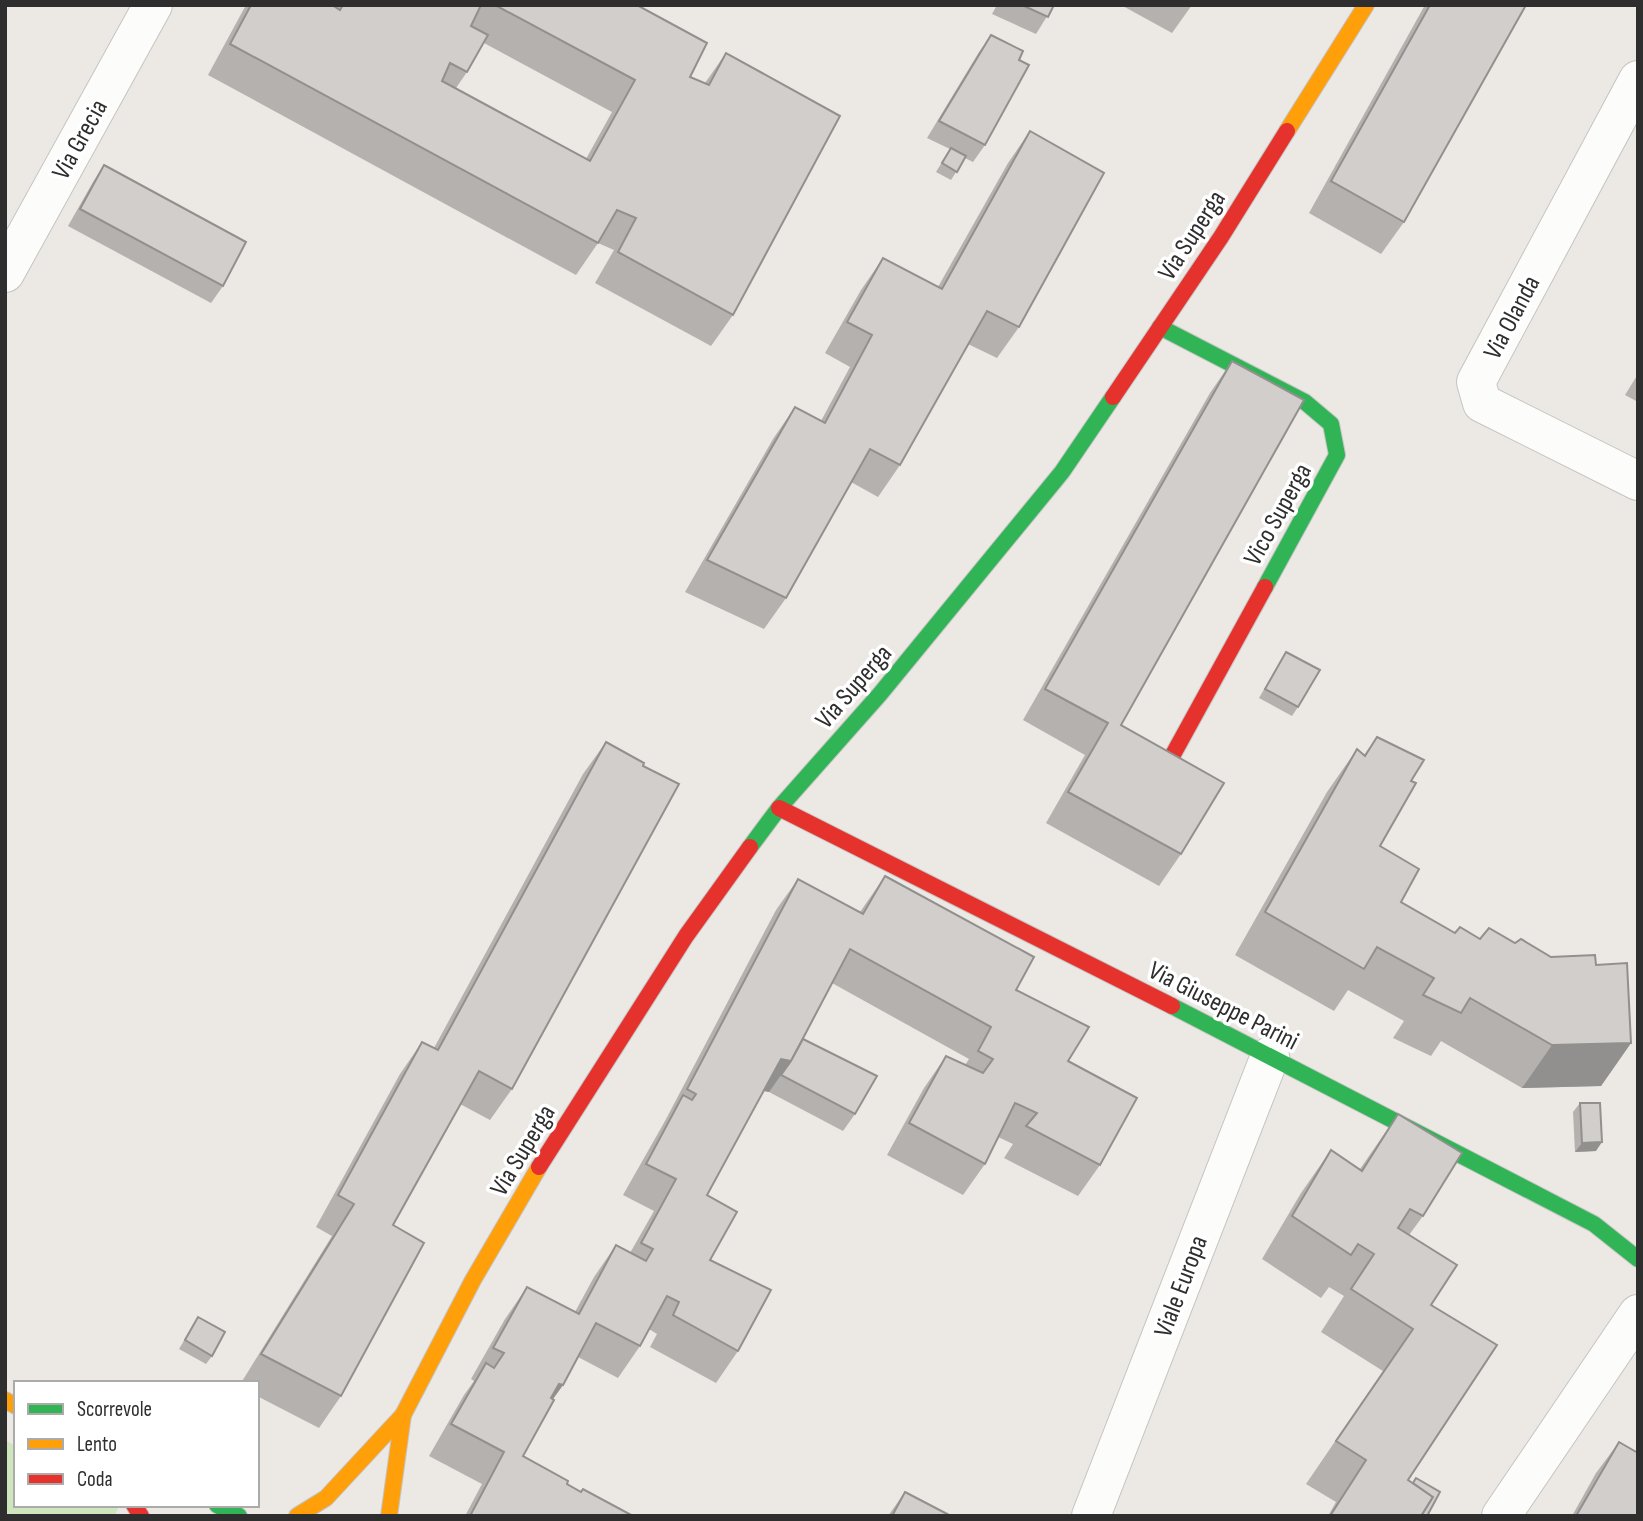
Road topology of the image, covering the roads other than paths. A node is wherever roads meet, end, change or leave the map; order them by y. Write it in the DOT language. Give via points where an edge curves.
graph roads {
  1 [pos="153,5"];
  2 [pos="1366,5"];
  3 [pos="1638,80"];
  4 [pos="5,273"];
  5 [pos="1160,327"];
  6 [pos="1638,481"];
  7 [pos="1170,760"];
  8 [pos="779,808"];
  9 [pos="1270,1056"];
  10 [pos="1638,1259"];
  11 [pos="1638,1314"];
  12 [pos="403,1415"];
  13 [pos="220,1507"];
  14 [pos="239,1516"];
  15 [pos="297,1516"];
  16 [pos="389,1516"];
  17 [pos="1091,1516"];
  18 [pos="1501,1516"];
  1 -- 4 [label="street, Via Grecia"];
  2 -- 5 [label="street, Via Superga"];
  3 -- 6 [label="street, Via Olanda" via="1476,382 1482,402"];
  5 -- 7 [label="street, Vico Superga" via="1305,402 1331,424 1337,455"];
  5 -- 8 [label="street, Via Superga" via="1062,472 880,694"];
  8 -- 9 [label="street, Via Giuseppe Parini"];
  8 -- 12 [label="street, Via Superga" via="686,936 554,1142 473,1280"];
  9 -- 10 [label="street, Via Giuseppe Parini" via="1594,1224"];
  9 -- 17 [label="street, Viale Europa"];
  11 -- 18 [label="street"];
  12 -- 15 [label="street, Via Superga" via="326,1498"];
  12 -- 16 [label="street, Via Superga"];
  13 -- 14 [label="street"];
}
